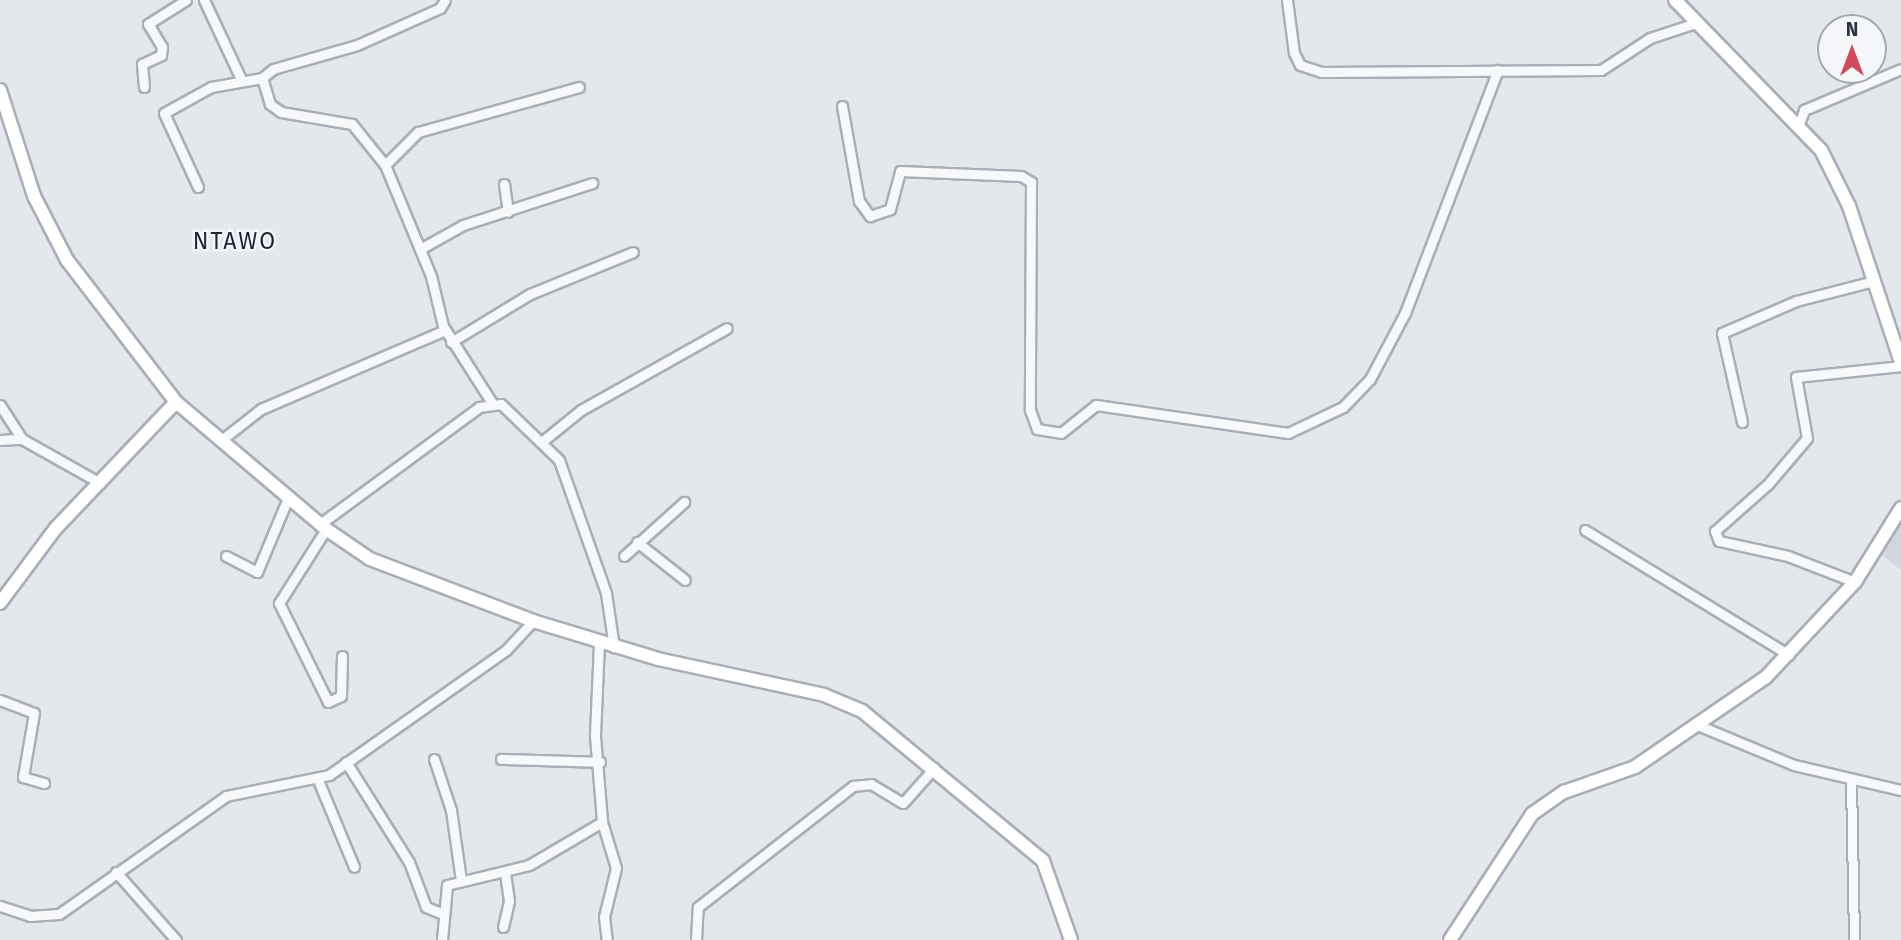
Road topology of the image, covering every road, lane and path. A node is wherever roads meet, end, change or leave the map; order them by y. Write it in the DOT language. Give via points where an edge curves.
graph roads {
  1 [pos="186,0"];
  2 [pos="204,0"];
  3 [pos="444,0"];
  4 [pos="1287,0"];
  5 [pos="1675,0"];
  6 [pos="1696,23"];
  7 [pos="1901,69"];
  8 [pos="1498,70"];
  9 [pos="262,78"];
  10 [pos="241,79"];
  11 [pos="579,87"];
  12 [pos="144,88"];
  13 [pos="0,90"];
  14 [pos="842,106"];
  15 [pos="1799,124"];
  16 [pos="385,165"];
  17 [pos="592,183"];
  18 [pos="504,184"];
  19 [pos="198,187"];
  20 [pos="508,212"];
  21 [pos="420,249"];
  22 [pos="633,252"];
  23 [pos="1874,281"];
  24 [pos="727,328"];
  25 [pos="445,330"];
  26 [pos="451,342"];
  27 [pos="1901,364"];
  28 [pos="176,402"];
  29 [pos="492,402"];
  30 [pos="0,405"];
  31 [pos="1742,422"];
  32 [pos="22,439"];
  33 [pos="0,440"];
  34 [pos="544,440"];
  35 [pos="220,441"];
  36 [pos="100,483"];
  37 [pos="288,498"];
  38 [pos="684,502"];
  39 [pos="1901,509"];
  40 [pos="323,527"];
  41 [pos="1585,530"];
  42 [pos="637,542"];
  43 [pos="226,556"];
  44 [pos="624,556"];
  45 [pos="685,580"];
  46 [pos="1855,582"];
  47 [pos="0,603"];
  48 [pos="533,621"];
  49 [pos="600,643"];
  50 [pos="614,647"];
  51 [pos="1790,655"];
  52 [pos="342,656"];
  53 [pos="0,700"];
  54 [pos="1700,726"];
  55 [pos="501,759"];
  56 [pos="434,760"];
  57 [pos="346,762"];
  58 [pos="600,762"];
  59 [pos="934,768"];
  60 [pos="318,780"];
  61 [pos="1851,781"];
  62 [pos="44,783"];
  63 [pos="1901,790"];
  64 [pos="602,822"];
  65 [pos="354,867"];
  66 [pos="116,872"];
  67 [pos="505,874"];
  68 [pos="461,880"];
  69 [pos="0,906"];
  70 [pos="441,913"];
  71 [pos="503,927"];
  72 [pos="176,940"];
  73 [pos="442,940"];
  74 [pos="607,940"];
  75 [pos="696,940"];
  76 [pos="1071,940"];
  77 [pos="1450,940"];
  78 [pos="1854,940"];
  1 -- 12 [label="street" via="148,24 162,47 161,55 142,64"];
  2 -- 10 [label="street"];
  3 -- 9 [label="street" via="440,8 357,45 273,69"];
  4 -- 8 [label="street" via="1294,53 1309,69"];
  5 -- 6 [label="street"];
  6 -- 8 [label="street" via="1650,38 1601,70"];
  6 -- 15 [label="street"];
  7 -- 15 [label="street" via="1804,110"];
  8 -- 14 [label="street" via="1405,313 1370,379 1343,407 1288,433 1096,405 1061,433 1037,429 1030,410 1031,182 1021,176 900,171 890,209 870,216 859,201"];
  9 -- 10 [label="street"];
  9 -- 16 [label="street" via="270,104 281,112 352,124"];
  10 -- 19 [label="street" via="192,96 163,115"];
  11 -- 16 [label="street" via="418,132"];
  13 -- 28 [label="street" via="50,230"];
  15 -- 23 [label="street" via="1821,150 1849,206"];
  16 -- 21 [label="street"];
  17 -- 20 [label="street"];
  18 -- 20 [label="street"];
  20 -- 21 [label="street" via="463,225"];
  21 -- 25 [label="street"];
  22 -- 26 [label="street" via="530,294"];
  23 -- 27 [label="street"];
  23 -- 31 [label="street" via="1796,301 1723,333"];
  24 -- 34 [label="street" via="580,410"];
  25 -- 26 [label="street"];
  25 -- 35 [label="street" via="261,409"];
  26 -- 29 [label="street"];
  27 -- 46 [label="street" via="1796,377 1807,438 1768,484 1715,531 1718,541 1788,556"];
  28 -- 35 [label="street"];
  28 -- 36 [label="street"];
  29 -- 34 [label="street" via="520,416"];
  29 -- 40 [label="street"];
  30 -- 32 [label="street"];
  32 -- 33 [label="street"];
  32 -- 36 [label="street"];
  34 -- 50 [label="street" via="575,500 606,593"];
  35 -- 37 [label="street"];
  36 -- 47 [label="street"];
  37 -- 40 [label="street"];
  37 -- 43 [label="street" via="257,572"];
  38 -- 42 [label="street"];
  39 -- 46 [label="street"];
  40 -- 48 [label="street" via="370,559"];
  40 -- 52 [label="street" via="279,603 328,702 341,696"];
  41 -- 51 [label="street"];
  42 -- 44 [label="street"];
  42 -- 45 [label="street"];
  46 -- 51 [label="street"];
  48 -- 49 [label="street"];
  48 -- 57 [label="street" via="506,650"];
  49 -- 50 [label="street"];
  49 -- 58 [label="street"];
  50 -- 59 [label="street" via="842,701 886,726"];
  51 -- 54 [label="street"];
  53 -- 62 [label="street" via="34,713 23,777"];
  54 -- 61 [label="street"];
  54 -- 77 [label="street" via="1634,767 1564,792 1531,814"];
  55 -- 58 [label="street"];
  56 -- 68 [label="street" via="451,810"];
  57 -- 60 [label="street"];
  57 -- 70 [label="street" via="409,862 426,907"];
  58 -- 64 [label="street"];
  59 -- 75 [label="street" via="903,803 872,784 853,786 698,907"];
  59 -- 76 [label="street" via="1043,861"];
  60 -- 65 [label="street"];
  60 -- 66 [label="street" via="226,796"];
  61 -- 63 [label="street"];
  61 -- 78 [label="street"];
  64 -- 67 [label="street"];
  64 -- 74 [label="street" via="616,869 604,917"];
  66 -- 69 [label="street" via="59,914 30,916"];
  66 -- 72 [label="street"];
  67 -- 68 [label="street"];
  67 -- 71 [label="street" via="509,901"];
  68 -- 70 [label="street" via="444,889"];
  70 -- 73 [label="street"];
}
